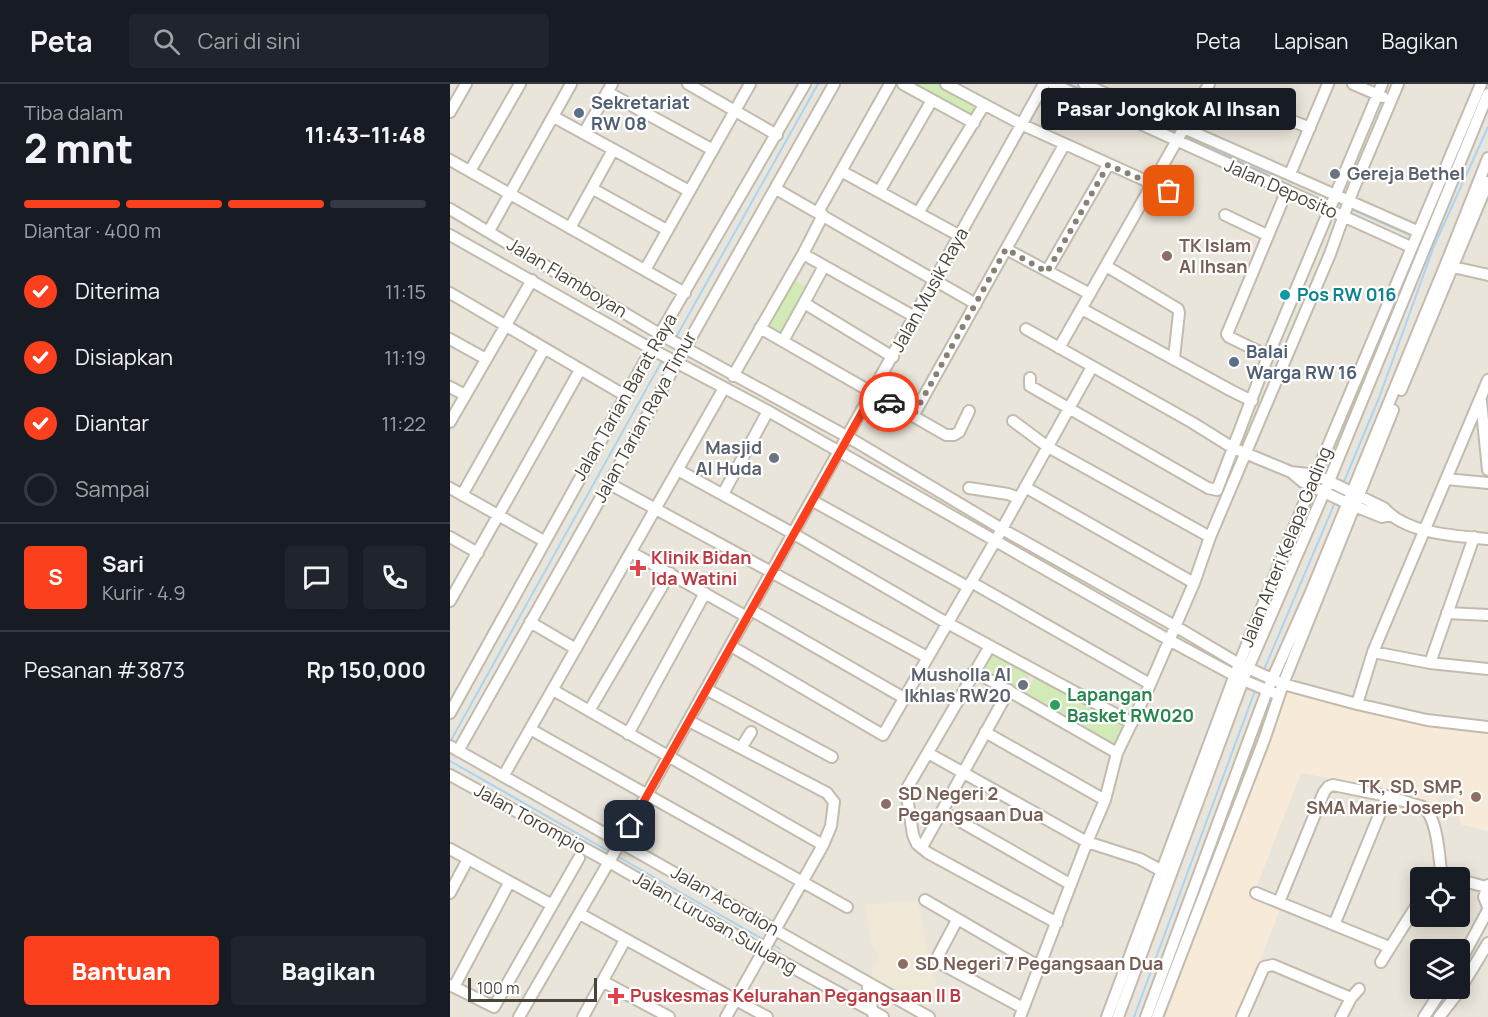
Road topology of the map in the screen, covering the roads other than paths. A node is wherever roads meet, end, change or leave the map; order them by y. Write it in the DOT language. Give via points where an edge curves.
graph roads {
  1 [pos="466,84"];
  2 [pos="520,84"];
  3 [pos="572,84"];
  4 [pos="750,84"];
  5 [pos="805,84"];
  6 [pos="834,84"];
  7 [pos="890,84"];
  8 [pos="903,84"];
  9 [pos="946,84"];
  10 [pos="1044,84"];
  11 [pos="1053,84"];
  12 [pos="1084,84"];
  13 [pos="1328,84"];
  14 [pos="1353,84"];
  15 [pos="1398,84"];
  16 [pos="1481,84"];
  17 [pos="693,85"];
  18 [pos="1207,85"];
  19 [pos="609,88"];
  20 [pos="1488,94"];
  21 [pos="1384,95"];
  22 [pos="932,100"];
  23 [pos="1240,100"];
  24 [pos="984,105"];
  25 [pos="734,111"];
  26 [pos="450,112"];
  27 [pos="554,117"];
  28 [pos="974,123"];
  29 [pos="1023,125"];
  30 [pos="1310,128"];
  31 [pos="584,134"];
  32 [pos="777,135"];
  33 [pos="1181,136"];
  34 [pos="1064,145"];
  35 [pos="613,150"];
  36 [pos="712,150"];
  37 [pos="1225,156"];
  38 [pos="1488,158"];
  39 [pos="450,160"];
  40 [pos="1108,165"];
  41 [pos="470,171"];
  42 [pos="841,171"];
  43 [pos="1290,174"];
  44 [pos="1488,182"];
  45 [pos="1152,183"];
  46 [pos="593,189"];
  47 [pos="776,189"];
  48 [pos="1287,190"];
  49 [pos="688,191"];
  50 [pos="879,192"];
  51 [pos="511,194"];
  52 [pos="1186,199"];
  53 [pos="1333,202"];
  54 [pos="1347,208"];
  55 [pos="450,209"];
  56 [pos="918,213"];
  57 [pos="820,214"];
  58 [pos="1226,215"];
  59 [pos="570,228"];
  60 [pos="667,230"];
  61 [pos="489,231"];
  62 [pos="450,235"];
  63 [pos="960,236"];
  64 [pos="1267,236"];
  65 [pos="1414,238"];
  66 [pos="1006,249"];
  67 [pos="803,254"];
  68 [pos="824,266"];
  69 [pos="1106,266"];
  70 [pos="1453,267"];
  71 [pos="645,270"];
  72 [pos="1047,272"];
  73 [pos="1488,275"];
  74 [pos="532,280"];
  75 [pos="936,280"];
  76 [pos="450,292"];
  77 [pos="685,293"];
  78 [pos="1090,294"];
  79 [pos="804,303"];
  80 [pos="976,304"];
  81 [pos="1082,309"];
  82 [pos="915,317"];
  83 [pos="506,326"];
  84 [pos="760,328"];
  85 [pos="1026,329"];
  86 [pos="662,335"];
  87 [pos="450,339"];
  88 [pos="783,341"];
  89 [pos="682,347"];
  90 [pos="1059,348"];
  91 [pos="544,349"];
  92 [pos="654,351"];
  93 [pos="1268,356"];
  94 [pos="893,357"];
  95 [pos="1174,358"];
  96 [pos="486,359"];
  97 [pos="674,361"];
  98 [pos="1092,367"];
  99 [pos="580,370"];
  100 [pos="733,376"];
  101 [pos="1488,380"];
  102 [pos="1030,382"];
  103 [pos="450,387"];
  104 [pos="724,388"];
  105 [pos="873,393"];
  106 [pos="465,395"];
  107 [pos="626,396"];
  108 [pos="1480,398"];
  109 [pos="1252,401"];
  110 [pos="1068,408"];
  111 [pos="768,411"];
  112 [pos="969,411"];
  113 [pos="913,416"];
  114 [pos="1013,421"];
  115 [pos="450,422"];
  116 [pos="848,437"];
  117 [pos="1048,447"];
  118 [pos="1233,448"];
  119 [pos="840,452"];
  120 [pos="1246,454"];
  121 [pos="678,470"];
  122 [pos="1488,470"];
  123 [pos="1291,472"];
  124 [pos="1316,476"];
  125 [pos="1446,479"];
  126 [pos="608,483"];
  127 [pos="1333,483"];
  128 [pos="1488,483"];
  129 [pos="1311,486"];
  130 [pos="1025,487"];
  131 [pos="450,488"];
  132 [pos="969,488"];
  133 [pos="723,494"];
  134 [pos="462,495"];
  135 [pos="1329,495"];
  136 [pos="1019,498"];
  137 [pos="1350,498"];
  138 [pos="813,501"];
  139 [pos="655,510"];
  140 [pos="499,515"];
  141 [pos="1423,531"];
  142 [pos="794,534"];
  143 [pos="998,536"];
  144 [pos="450,537"];
  145 [pos="1210,537"];
  146 [pos="1474,537"];
  147 [pos="1488,538"];
  148 [pos="544,541"];
  149 [pos="631,552"];
  150 [pos="478,553"];
  151 [pos="772,572"];
  152 [pos="670,573"];
  153 [pos="1194,583"];
  154 [pos="969,584"];
  155 [pos="453,588"];
  156 [pos="705,593"];
  157 [pos="450,601"];
  158 [pos="749,613"];
  159 [pos="1448,613"];
  160 [pos="1488,615"];
  161 [pos="530,622"];
  162 [pos="948,622"];
  163 [pos="1175,626"];
  164 [pos="1169,640"];
  165 [pos="731,646"];
  166 [pos="990,646"];
  167 [pos="576,649"];
  168 [pos="1373,652"];
  169 [pos="927,657"];
  170 [pos="1430,663"];
  171 [pos="1488,669"];
  172 [pos="974,671"];
  173 [pos="1256,672"];
  174 [pos="1242,680"];
  175 [pos="1150,684"];
  176 [pos="1283,684"];
  177 [pos="706,688"];
  178 [pos="1264,689"];
  179 [pos="553,690"];
  180 [pos="1009,690"];
  181 [pos="1279,695"];
  182 [pos="904,698"];
  183 [pos="1357,704"];
  184 [pos="451,707"];
  185 [pos="589,711"];
  186 [pos="689,721"];
  187 [pos="1132,723"];
  188 [pos="1488,727"];
  189 [pos="530,729"];
  190 [pos="1220,731"];
  191 [pos="751,732"];
  192 [pos="986,732"];
  193 [pos="628,734"];
  194 [pos="454,748"];
  195 [pos="741,748"];
  196 [pos="928,753"];
  197 [pos="1117,753"];
  198 [pos="668,757"];
  199 [pos="832,757"];
  200 [pos="964,772"];
  201 [pos="1237,773"];
  202 [pos="450,775"];
  203 [pos="504,775"];
  204 [pos="1250,777"];
  205 [pos="647,795"];
  206 [pos="1387,796"];
  207 [pos="1105,800"];
  208 [pos="942,811"];
  209 [pos="1087,842"];
  210 [pos="620,843"];
  211 [pos="823,845"];
  212 [pos="922,847"];
  213 [pos="450,849"];
  214 [pos="579,858"];
  215 [pos="468,859"];
  216 [pos="610,860"];
  217 [pos="1437,867"];
  218 [pos="1162,871"];
  219 [pos="803,881"];
  220 [pos="1470,882"];
  221 [pos="509,883"];
  222 [pos="1070,884"];
  223 [pos="1487,886"];
  224 [pos="450,893"];
  225 [pos="1256,893"];
  226 [pos="925,900"];
  227 [pos="1279,902"];
  228 [pos="552,905"];
  229 [pos="848,907"];
  230 [pos="1488,908"];
  231 [pos="580,914"];
  232 [pos="1410,915"];
  233 [pos="957,920"];
  234 [pos="1057,923"];
  235 [pos="1334,925"];
  236 [pos="625,940"];
  237 [pos="770,942"];
  238 [pos="1488,943"];
  239 [pos="1470,946"];
  240 [pos="1389,947"];
  241 [pos="1381,962"];
  242 [pos="1040,967"];
  243 [pos="604,982"];
  244 [pos="867,982"];
  245 [pos="452,986"];
  246 [pos="1436,999"];
  247 [pos="736,1000"];
  248 [pos="1022,1012"];
  249 [pos="873,1014"];
  250 [pos="585,1016"];
  251 [pos="1244,1016"];
  252 [pos="519,1017"];
  253 [pos="669,1017"];
  254 [pos="726,1017"];
  255 [pos="767,1017"];
  256 [pos="884,1017"];
  257 [pos="929,1017"];
  258 [pos="1107,1017"];
  259 [pos="1118,1017"];
  260 [pos="1146,1017"];
  261 [pos="1157,1017"];
  262 [pos="1341,1017"];
  263 [pos="1424,1017"];
  264 [pos="1439,1017"];
  1 -- 26 [label="street"];
  2 -- 41 [label="street"];
  3 -- 27 [label="street"];
  4 -- 25 [label="street"];
  5 -- 32 [label="street, Jalan Tarian Barat Raya"];
  6 -- 47 [label="street, Jalan Tarian Raya Timur"];
  7 -- 42 [label="street"];
  8 -- 22 [label="street"];
  9 -- 24 [label="street"];
  10 -- 29 [label="street, Jalan Musik Raya"];
  11 -- 33 [label="street"];
  12 -- 33 [label="street"];
  13 -- 30 [label="street"];
  14 -- 21 [label="street"];
  15 -- 21 [label="street"];
  16 -- 65 [label="street, Jalan Arteri Kelapa Gading"];
  17 -- 25 [label="street"];
  18 -- 33 [label="street"];
  19 -- 31 [label="street"];
  19 -- 36 [label="street"];
  20 -- 127 [label="street, Jalan Arteri Kelapa Gading"];
  21 -- 53 [label="street"];
  21 -- 54 [label="street"];
  22 -- 28 [label="street"];
  22 -- 50 [label="street"];
  23 -- 30 [label="street"];
  24 -- 28 [label="street"];
  24 -- 29 [label="street"];
  25 -- 32 [label="street"];
  25 -- 36 [label="street"];
  27 -- 31 [label="street"];
  27 -- 51 [label="street"];
  28 -- 56 [label="street"];
  29 -- 34 [label="street"];
  29 -- 63 [label="street, Jalan Musik Raya"];
  30 -- 43 [label="street"];
  31 -- 35 [label="street"];
  32 -- 77 [label="street, Jalan Tarian Barat Raya"];
  33 -- 37 [label="street"];
  33 -- 45 [label="street"];
  34 -- 40 [label="street"];
  34 -- 66 [label="street"];
  35 -- 46 [label="street"];
  35 -- 49 [label="street"];
  36 -- 49 [label="street"];
  37 -- 43 [label="street"];
  37 -- 48 [label="street, Jalan Deposito"];
  38 -- 137 [label="street, Jalan Arteri Kelapa Gading"];
  39 -- 41 [label="street"];
  40 -- 45 [label="street"];
  40 -- 72 [label="street"];
  41 -- 51 [label="street"];
  42 -- 50 [label="street"];
  42 -- 57 [label="street"];
  43 -- 53 [label="street"];
  44 -- 70 [label="street, Jalan Arteri Kelapa Gading"];
  45 -- 52 [label="street"];
  45 -- 69 [label="street"];
  46 -- 59 [label="street"];
  46 -- 60 [label="street"];
  47 -- 57 [label="street"];
  47 -- 89 [label="street, Jalan Tarian Raya Timur"];
  48 -- 53 [label="street, Jalan Deposito"];
  48 -- 64 [label="street"];
  49 -- 60 [label="street"];
  50 -- 56 [label="street"];
  51 -- 59 [label="street"];
  51 -- 61 [label="street"];
  53 -- 54 [label="street"];
  53 -- 54 [label="street, Jalan Deposito"];
  53 -- 93 [label="street"];
  54 -- 65 [label="street, Jalan Deposito"];
  54 -- 65 [label="street"];
  54 -- 120 [label="street"];
  55 -- 61 [label="street, Jalan Flamboyan"];
  56 -- 63 [label="street"];
  57 -- 67 [label="street"];
  57 -- 75 [label="street"];
  58 -- 64 [label="street"];
  59 -- 71 [label="street"];
  60 -- 71 [label="street"];
  61 -- 86 [label="street, Jalan Flamboyan"];
  62 -- 74 [label="street"];
  63 -- 75 [label="street, Jalan Musik Raya"];
  64 -- 93 [label="street" via="1227,334"];
  65 -- 124 [label="street, Jalan Arteri Kelapa Gading"];
  66 -- 72 [label="street"];
  66 -- 80 [label="street"];
  67 -- 68 [label="street"];
  67 -- 84 [label="street"];
  68 -- 79 [label="street"];
  68 -- 82 [label="street"];
  69 -- 78 [label="street"];
  69 -- 95 [label="street" via="1178,309"];
  70 -- 73 [label="street"];
  70 -- 137 [label="street, Jalan Arteri Kelapa Gading"];
  71 -- 77 [label="street"];
  72 -- 78 [label="street"];
  74 -- 83 [label="street"];
  74 -- 92 [label="street"];
  75 -- 80 [label="street"];
  75 -- 82 [label="street, Jalan Musik Raya"];
  76 -- 83 [label="street"];
  77 -- 86 [label="street, Jalan Tarian Barat Raya"];
  78 -- 81 [label="street"];
  79 -- 88 [label="street"];
  79 -- 94 [label="street"];
  80 -- 113 [label="street"];
  81 -- 90 [label="street"];
  81 -- 95 [label="street"];
  82 -- 94 [label="street, Jalan Musik Raya"];
  83 -- 91 [label="street"];
  83 -- 96 [label="street"];
  84 -- 88 [label="street"];
  84 -- 100 [label="street"];
  85 -- 90 [label="street"];
  86 -- 89 [label="street, Jalan Flamboyan"];
  86 -- 92 [label="street, Jalan Tarian Barat Raya"];
  87 -- 96 [label="street"];
  88 -- 105 [label="street"];
  89 -- 97 [label="street, Jalan Tarian Raya Timur"];
  89 -- 100 [label="street, Jalan Flamboyan"];
  90 -- 98 [label="street"];
  91 -- 99 [label="street"];
  91 -- 134 [label="street"];
  92 -- 97 [label="street"];
  92 -- 107 [label="street, Jalan Tarian Barat Raya"];
  93 -- 109 [label="street"];
  94 -- 105 [label="street, Jalan Musik Raya"];
  95 -- 109 [label="street"];
  96 -- 106 [label="street"];
  97 -- 104 [label="street"];
  97 -- 126 [label="street, Jalan Tarian Raya Timur"];
  98 -- 110 [label="street"];
  98 -- 118 [label="street"];
  99 -- 107 [label="street"];
  99 -- 140 [label="street"];
  100 -- 116 [label="street, Jalan Flamboyan"];
  101 -- 108 [label="street"];
  102 -- 110 [label="street"];
  103 -- 106 [label="street"];
  104 -- 111 [label="street"];
  104 -- 121 [label="street"];
  105 -- 113 [label="street"];
  105 -- 116 [label="street, Jalan Musik Raya"];
  106 -- 115 [label="street"];
  107 -- 148 [label="street, Jalan Tarian Barat Raya"];
  108 -- 122 [label="street"];
  108 -- 125 [label="street"];
  109 -- 118 [label="street"];
  110 -- 117 [label="street"];
  110 -- 118 [label="street" via="1213,490 1220,484"];
  111 -- 119 [label="street"];
  111 -- 133 [label="street"];
  112 -- 113 [label="street" via="954,435 946,435"];
  114 -- 117 [label="street"];
  116 -- 119 [label="street, Jalan Musik Raya"];
  116 -- 143 [label="street, Jalan Flamboyan"];
  117 -- 130 [label="street"];
  117 -- 145 [label="street"];
  118 -- 120 [label="street"];
  119 -- 138 [label="street, Jalan Musik Raya"];
  119 -- 143 [label="street"];
  120 -- 123 [label="street"];
  120 -- 145 [label="street"];
  121 -- 133 [label="street"];
  121 -- 139 [label="street"];
  123 -- 124 [label="street"];
  123 -- 129 [label="street"];
  124 -- 127 [label="street"];
  124 -- 129 [label="street, Jalan Arteri Kelapa Gading"];
  125 -- 128 [label="street"];
  125 -- 141 [label="street"];
  126 -- 139 [label="street"];
  126 -- 161 [label="street, Jalan Tarian Raya Timur"];
  127 -- 135 [label="street, Jalan Arteri Kelapa Gading"];
  127 -- 137 [label="street"];
  129 -- 135 [label="street"];
  129 -- 173 [label="street, Jalan Arteri Kelapa Gading"];
  130 -- 136 [label="street"];
  130 -- 153 [label="street"];
  131 -- 134 [label="street"];
  132 -- 136 [label="street"];
  133 -- 142 [label="street"];
  134 -- 140 [label="street"];
  135 -- 137 [label="street"];
  135 -- 173 [label="street, Jalan Arteri Kelapa Gading"];
  136 -- 143 [label="street"];
  137 -- 141 [label="street" via="1382,517 1390,515"];
  137 -- 173 [label="street, Jalan Arteri Kelapa Gading" via="1311,592"];
  137 -- 176 [label="street, Jalan Arteri Kelapa Gading"];
  138 -- 142 [label="street, Jalan Musik Raya"];
  138 -- 154 [label="street"];
  139 -- 149 [label="street"];
  139 -- 151 [label="street"];
  140 -- 148 [label="street"];
  140 -- 150 [label="street"];
  141 -- 146 [label="street"];
  141 -- 168 [label="street"];
  142 -- 151 [label="street, Jalan Musik Raya"];
  142 -- 162 [label="street"];
  143 -- 154 [label="street"];
  143 -- 163 [label="street"];
  143 -- 164 [label="street"];
  144 -- 150 [label="street"];
  145 -- 153 [label="street"];
  146 -- 147 [label="street"];
  146 -- 159 [label="street"];
  148 -- 184 [label="street, Jalan Tarian Barat Raya"];
  149 -- 152 [label="street"];
  149 -- 167 [label="street"];
  150 -- 155 [label="street"];
  151 -- 158 [label="street, Jalan Musik Raya"];
  151 -- 169 [label="street"];
  152 -- 156 [label="street"];
  152 -- 185 [label="street"];
  153 -- 163 [label="street"];
  154 -- 162 [label="street"];
  154 -- 175 [label="street"];
  155 -- 157 [label="street"];
  156 -- 158 [label="street"];
  156 -- 193 [label="street"];
  158 -- 165 [label="street, Jalan Musik Raya"];
  158 -- 182 [label="street"];
  159 -- 160 [label="street"];
  159 -- 170 [label="street"];
  161 -- 167 [label="street"];
  161 -- 194 [label="street, Jalan Tarian Raya Timur"];
  162 -- 166 [label="street"];
  162 -- 169 [label="street"];
  163 -- 164 [label="street"];
  163 -- 173 [label="street"];
  164 -- 174 [label="street"];
  164 -- 175 [label="street"];
  165 -- 177 [label="street, Jalan Musik Raya"];
  165 -- 182 [label="street" via="883,735"];
  166 -- 172 [label="street"];
  166 -- 187 [label="street"];
  167 -- 179 [label="street"];
  168 -- 170 [label="street"];
  168 -- 183 [label="street"];
  169 -- 182 [label="street"];
  170 -- 171 [label="street"];
  172 -- 180 [label="street"];
  172 -- 196 [label="street"];
  173 -- 174 [label="street, Jalan Arteri Kelapa Gading"];
  173 -- 176 [label="street"];
  173 -- 178 [label="street, Jalan Arteri Kelapa Gading"];
  174 -- 178 [label="street"];
  174 -- 190 [label="street, Jalan Arteri Kelapa Gading"];
  175 -- 187 [label="street"];
  176 -- 181 [label="street, Jalan Arteri Kelapa Gading"];
  176 -- 183 [label="street"];
  177 -- 186 [label="street, Jalan Musik Raya"];
  177 -- 199 [label="street"];
  178 -- 181 [label="street"];
  178 -- 201 [label="street, Jalan Arteri Kelapa Gading"];
  179 -- 185 [label="street"];
  179 -- 189 [label="street"];
  180 -- 192 [label="street"];
  180 -- 197 [label="street"];
  181 -- 204 [label="street, Jalan Arteri Kelapa Gading"];
  183 -- 188 [label="street" via="1427,720"];
  185 -- 193 [label="street"];
  186 -- 195 [label="street"];
  186 -- 198 [label="street, Jalan Musik Raya"];
  187 -- 197 [label="street"];
  189 -- 203 [label="street"];
  189 -- 205 [label="street"];
  190 -- 218 [label="street, Jalan Arteri Kelapa Gading"];
  190 -- 259 [label="street, Jalan Arteri Kelapa Gading"];
  191 -- 195 [label="street"];
  192 -- 200 [label="street"];
  192 -- 207 [label="street"];
  193 -- 198 [label="street"];
  194 -- 203 [label="street, Jalan Acordion"];
  195 -- 211 [label="street" via="827,793 835,809"];
  196 -- 200 [label="street"];
  196 -- 212 [label="street" via="906,790 913,835"];
  197 -- 207 [label="street"];
  198 -- 205 [label="street, Jalan Musik Raya"];
  198 -- 211 [label="street"];
  200 -- 208 [label="street"];
  200 -- 209 [label="street"];
  201 -- 204 [label="street"];
  201 -- 260 [label="street, Jalan Arteri Kelapa Gading"];
  202 -- 216 [label="street, Jalan Torompio"];
  203 -- 210 [label="street, Jalan Acordion"];
  204 -- 261 [label="street, Jalan Arteri Kelapa Gading"];
  205 -- 210 [label="street, Jalan Musik Raya"];
  205 -- 219 [label="street"];
  206 -- 217 [label="street" via="1428,810"];
  206 -- 227 [label="street" via="1328,787"];
  206 -- 235 [label="street"];
  207 -- 209 [label="street"];
  208 -- 212 [label="street"];
  208 -- 222 [label="street"];
  209 -- 218 [label="street" via="1140,859"];
  209 -- 222 [label="street"];
  210 -- 216 [label="street, Jalan Musik Raya"];
  210 -- 237 [label="street, Jalan Acordion"];
  211 -- 219 [label="street"];
  212 -- 234 [label="street"];
  213 -- 215 [label="street"];
  214 -- 228 [label="street"];
  215 -- 221 [label="street"];
  215 -- 224 [label="street"];
  216 -- 231 [label="street, Jalan Musik Raya"];
  216 -- 237 [label="street, Jalan Lurusan Suluang"];
  218 -- 258 [label="street, Jalan Arteri Kelapa Gading"];
  219 -- 229 [label="street"];
  219 -- 237 [label="street"];
  220 -- 223 [label="street"];
  221 -- 228 [label="street"];
  221 -- 245 [label="street"];
  222 -- 234 [label="street"];
  223 -- 230 [label="street" via="1484,897"];
  225 -- 227 [label="street"];
  226 -- 233 [label="street"];
  227 -- 235 [label="street"];
  228 -- 245 [label="street" via="494,1007"];
  230 -- 239 [label="street"];
  231 -- 236 [label="street"];
  231 -- 252 [label="street, Jalan Musik Raya"];
  232 -- 240 [label="street"];
  233 -- 242 [label="street"];
  233 -- 248 [label="street" via="938,962"];
  234 -- 242 [label="street"];
  235 -- 240 [label="street"];
  236 -- 243 [label="street"];
  236 -- 247 [label="street"];
  237 -- 244 [label="street, Jalan Acordion"];
  237 -- 247 [label="street"];
  237 -- 249 [label="street, Jalan Lurusan Suluang"];
  238 -- 264 [label="street"];
  240 -- 241 [label="street"];
  242 -- 248 [label="street"];
  243 -- 250 [label="street"];
  243 -- 253 [label="street"];
  244 -- 249 [label="street"];
  244 -- 257 [label="street, Jalan Acordion"];
  246 -- 263 [label="street"];
  247 -- 254 [label="street"];
  247 -- 255 [label="street"];
  249 -- 256 [label="street, Jalan Lurusan Suluang"];
  251 -- 262 [label="street" via="1264,968 1273,965 1355,993"];
}
